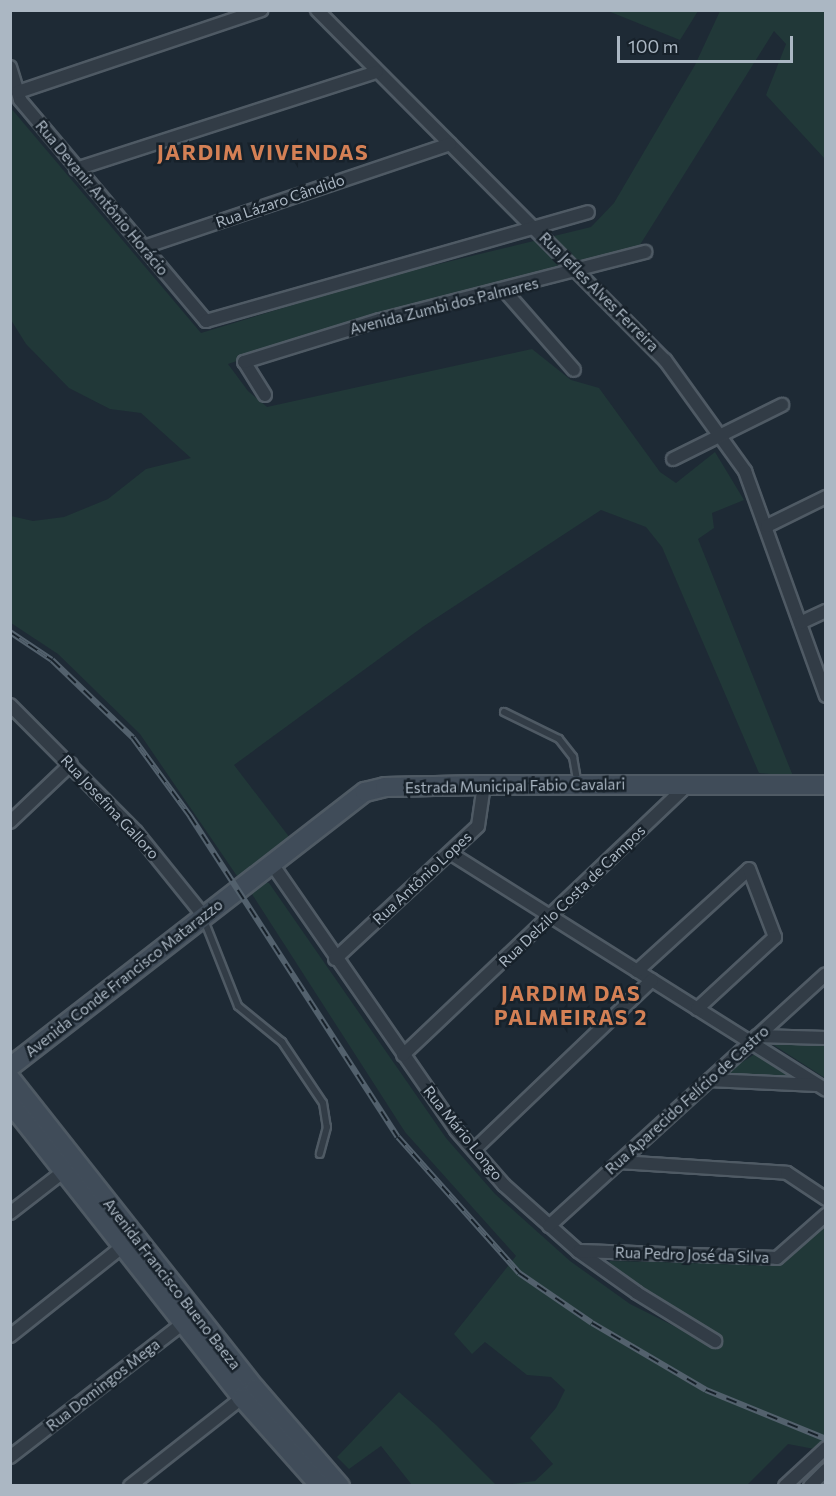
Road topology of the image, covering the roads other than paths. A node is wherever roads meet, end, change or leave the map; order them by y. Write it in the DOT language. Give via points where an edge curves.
graph roads {
  1 [pos="262,10"];
  2 [pos="317,10"];
  3 [pos="378,72"];
  4 [pos="11,73"];
  5 [pos="18,92"];
  6 [pos="450,144"];
  7 [pos="76,169"];
  8 [pos="588,212"];
  9 [pos="534,225"];
  10 [pos="144,248"];
  11 [pos="645,252"];
  12 [pos="579,271"];
  13 [pos="504,290"];
  14 [pos="574,370"];
  15 [pos="265,395"];
  16 [pos="782,405"];
  17 [pos="720,436"];
  18 [pos="673,459"];
  19 [pos="825,497"];
  20 [pos="767,526"];
  21 [pos="825,611"];
  22 [pos="800,623"];
  23 [pos="825,696"];
  24 [pos="10,705"];
  25 [pos="504,712"];
  26 [pos="70,764"];
  27 [pos="688,784"];
  28 [pos="484,785"];
  29 [pos="578,785"];
  30 [pos="825,785"];
  31 [pos="10,822"];
  32 [pos="450,853"];
  33 [pos="272,864"];
  34 [pos="238,889"];
  35 [pos="203,915"];
  36 [pos="551,916"];
  37 [pos="335,959"];
  38 [pos="637,971"];
  39 [pos="825,974"];
  40 [pos="652,980"];
  41 [pos="697,1009"];
  42 [pos="825,1038"];
  43 [pos="754,1039"];
  44 [pos="403,1055"];
  45 [pos="10,1066"];
  46 [pos="10,1078"];
  47 [pos="710,1080"];
  48 [pos="822,1088"];
  49 [pos="10,1103"];
  50 [pos="474,1150"];
  51 [pos="320,1154"];
  52 [pos="619,1162"];
  53 [pos="70,1167"];
  54 [pos="825,1200"];
  55 [pos="10,1213"];
  56 [pos="825,1215"];
  57 [pos="549,1226"];
  58 [pos="128,1242"];
  59 [pos="578,1251"];
  60 [pos="189,1318"];
  61 [pos="10,1335"];
  62 [pos="716,1341"];
  63 [pos="248,1393"];
  64 [pos="825,1448"];
  65 [pos="10,1457"];
  66 [pos="306,1457"];
  67 [pos="825,1470"];
  68 [pos="130,1485"];
  69 [pos="320,1485"];
  70 [pos="340,1485"];
  71 [pos="785,1485"];
  72 [pos="810,1485"];
  1 -- 5 [label="street"];
  2 -- 3 [label="street, Rua Jefles Alves Ferreira"];
  3 -- 6 [label="street, Rua Jefles Alves Ferreira"];
  3 -- 7 [label="street"];
  4 -- 5 [label="street, Rua Devanir Antônio Horácio"];
  5 -- 7 [label="street, Rua Devanir Antônio Horácio" via="20,100"];
  6 -- 9 [label="street, Rua Jefles Alves Ferreira"];
  6 -- 10 [label="street, Rua Lázaro Cândido"];
  7 -- 10 [label="street, Rua Devanir Antônio Horácio"];
  8 -- 9 [label="street"];
  9 -- 10 [label="street, Rua Devanir Antônio Horácio" via="206,321"];
  9 -- 12 [label="street, Rua Jefles Alves Ferreira"];
  11 -- 12 [label="street, Avenida Zumbi dos Palmares"];
  12 -- 13 [label="street, Avenida Zumbi dos Palmares"];
  12 -- 17 [label="street, Rua Jefles Alves Ferreira" via="651,341"];
  13 -- 14 [label="street"];
  13 -- 15 [label="street, Avenida Zumbi dos Palmares" via="380,320 244,362"];
  16 -- 17 [label="street"];
  17 -- 18 [label="street"];
  17 -- 20 [label="street, Rua Jefles Alves Ferreira" via="745,471"];
  19 -- 20 [label="street"];
  20 -- 22 [label="street, Rua Jefles Alves Ferreira"];
  21 -- 22 [label="street"];
  22 -- 23 [label="street, Rua Jefles Alves Ferreira"];
  24 -- 26 [label="street, Rua Josefina Galloro"];
  25 -- 29 [label="lane" via="559,739 573,757"];
  26 -- 31 [label="street"];
  26 -- 35 [label="street, Rua Josefina Galloro" via="136,832"];
  27 -- 29 [label="street, Estrada Municipal Fabio Cavalari"];
  27 -- 30 [label="street, Estrada Municipal Fabio Cavalari"];
  27 -- 36 [label="street, Rua Delzilo Costa de Campos"];
  28 -- 29 [label="street, Estrada Municipal Fabio Cavalari"];
  28 -- 32 [label="street, Rua Antônio Lopes" via="478,826"];
  28 -- 33 [label="street, Estrada Municipal Fabio Cavalari" via="385,787 364,792"];
  32 -- 36 [label="street"];
  32 -- 37 [label="street, Rua Antônio Lopes"];
  33 -- 34 [label="street, Estrada Municipal Fabio Cavalari"];
  33 -- 37 [label="street, Rua Mário Longo"];
  34 -- 35 [label="street, Avenida Conde Francisco Matarazzo"];
  35 -- 45 [label="street, Avenida Conde Francisco Matarazzo"];
  35 -- 51 [label="lane" via="238,1006 282,1042 324,1103 327,1127"];
  36 -- 38 [label="street"];
  36 -- 44 [label="street, Rua Delzilo Costa de Campos"];
  37 -- 44 [label="street, Rua Mário Longo"];
  38 -- 40 [label="street"];
  38 -- 41 [label="street" via="749,869 774,937"];
  39 -- 43 [label="street, Rua Aparecido Felício de Castro"];
  40 -- 41 [label="street"];
  40 -- 50 [label="street"];
  41 -- 43 [label="street"];
  42 -- 43 [label="street"];
  43 -- 47 [label="street, Rua Aparecido Felício de Castro"];
  43 -- 48 [label="street"];
  44 -- 50 [label="street, Rua Mário Longo"];
  46 -- 53 [label="street, Avenida Francisco Bueno Baeza"];
  47 -- 48 [label="street"];
  47 -- 52 [label="street, Rua Aparecido Felício de Castro"];
  49 -- 53 [label="street, Avenida Francisco Bueno Baeza"];
  50 -- 57 [label="street, Rua Mário Longo" via="504,1185"];
  52 -- 54 [label="street" via="787,1173"];
  52 -- 57 [label="street, Rua Aparecido Felício de Castro"];
  53 -- 55 [label="street"];
  53 -- 58 [label="street, Avenida Francisco Bueno Baeza"];
  56 -- 59 [label="street, Rua Pedro José da Silva" via="777,1258"];
  57 -- 59 [label="street, Rua Mário Longo"];
  58 -- 60 [label="street, Avenida Francisco Bueno Baeza"];
  58 -- 61 [label="street"];
  59 -- 62 [label="street, Rua Mário Longo"];
  60 -- 63 [label="street, Avenida Francisco Bueno Baeza"];
  60 -- 65 [label="street, Rua Domingos Mega"];
  63 -- 66 [label="street, Avenida Francisco Bueno Baeza"];
  63 -- 68 [label="street"];
  64 -- 71 [label="street"];
  66 -- 69 [label="street, Avenida Francisco Bueno Baeza"];
  66 -- 70 [label="street, Avenida Francisco Bueno Baeza"];
  67 -- 72 [label="street"];
}
